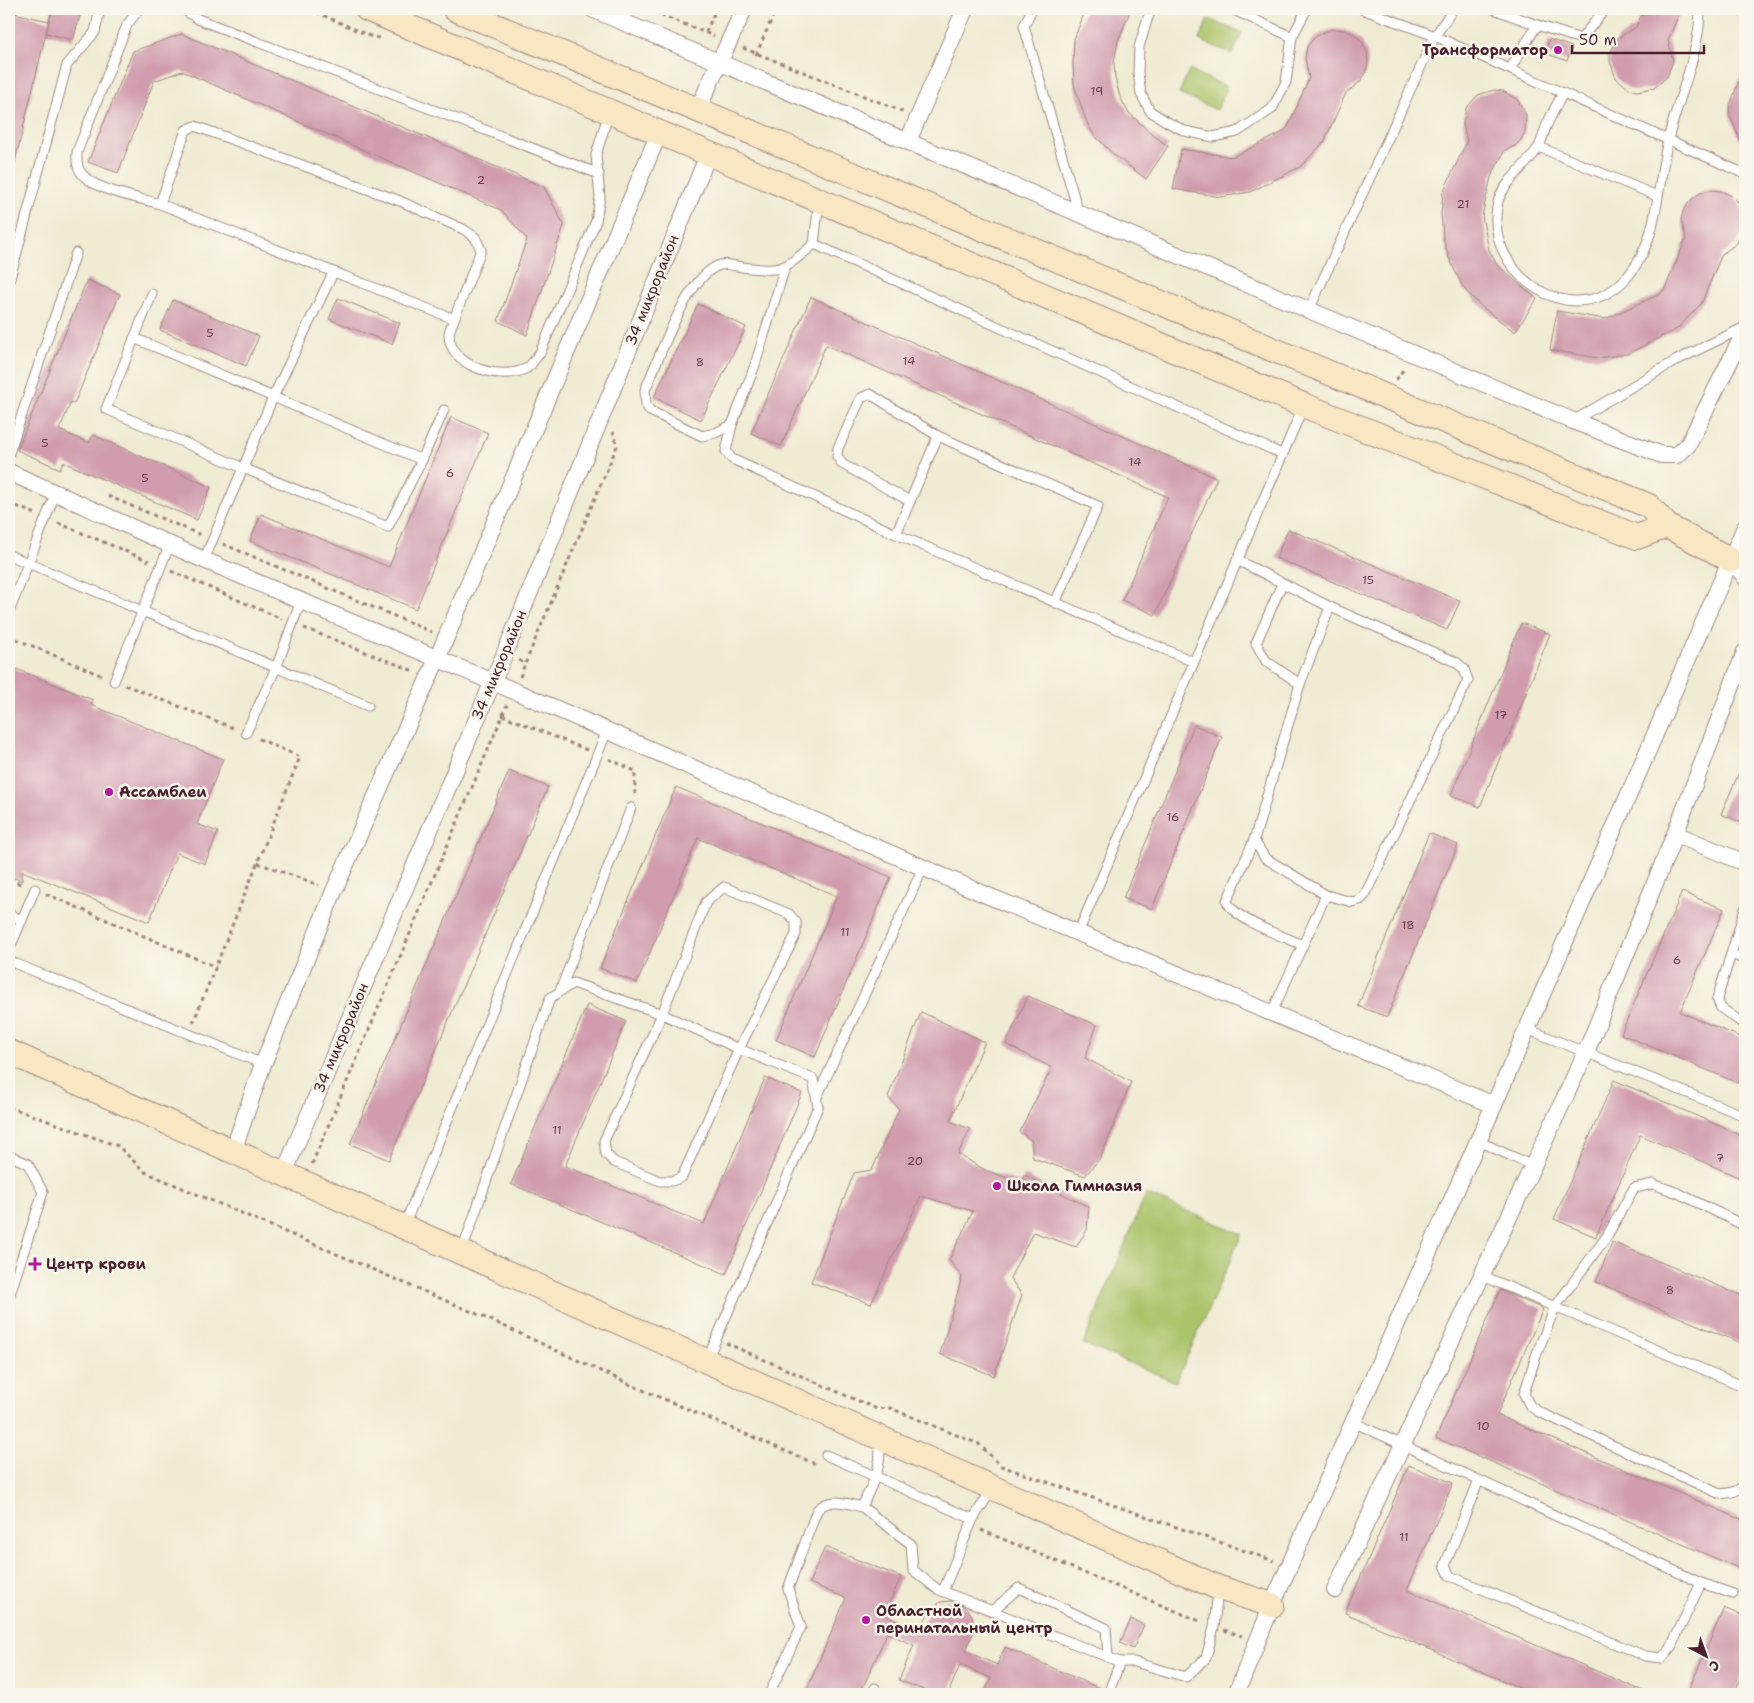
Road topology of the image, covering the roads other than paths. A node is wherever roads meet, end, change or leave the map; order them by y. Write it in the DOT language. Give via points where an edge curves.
graph roads {
  1 [pos="100,9"];
  2 [pos="139,9"];
  3 [pos="183,9"];
  4 [pos="367,9"];
  5 [pos="455,9"];
  6 [pos="592,9"];
  7 [pos="744,9"];
  8 [pos="965,9"];
  9 [pos="1032,9"];
  10 [pos="1152,9"];
  11 [pos="1232,9"];
  12 [pos="1307,9"];
  13 [pos="1362,9"];
  14 [pos="1453,9"];
  15 [pos="1494,9"];
  16 [pos="1605,9"];
  17 [pos="1700,9"];
  18 [pos="1537,25"];
  19 [pos="1435,36"];
  20 [pos="1292,37"];
  21 [pos="720,63"];
  22 [pos="1510,69"];
  23 [pos="1563,93"];
  24 [pos="697,110"];
  25 [pos="609,111"];
  26 [pos="659,133"];
  27 [pos="1667,141"];
  28 [pos="908,142"];
  29 [pos="1539,147"];
  30 [pos="708,155"];
  31 [pos="599,174"];
  32 [pos="1745,174"];
  33 [pos="1658,196"];
  34 [pos="819,200"];
  35 [pos="160,204"];
  36 [pos="1079,214"];
  37 [pos="814,244"];
  38 [pos="76,254"];
  39 [pos="786,267"];
  40 [pos="334,273"];
  41 [pos="9,282"];
  42 [pos="152,294"];
  43 [pos="1309,310"];
  44 [pos="454,319"];
  45 [pos="1745,327"];
  46 [pos="1745,331"];
  47 [pos="134,338"];
  48 [pos="274,395"];
  49 [pos="1304,404"];
  50 [pos="444,410"];
  51 [pos="1573,421"];
  52 [pos="732,425"];
  53 [pos="938,436"];
  54 [pos="9,453"];
  55 [pos="1282,454"];
  56 [pos="422,460"];
  57 [pos="243,468"];
  58 [pos="9,472"];
  59 [pos="56,492"];
  60 [pos="910,501"];
  61 [pos="1668,526"];
  62 [pos="1745,528"];
  63 [pos="896,534"];
  64 [pos="170,544"];
  65 [pos="9,555"];
  66 [pos="204,560"];
  67 [pos="1237,560"];
  68 [pos="28,563"];
  69 [pos="1740,567"];
  70 [pos="1282,584"];
  71 [pos="301,601"];
  72 [pos="1055,603"];
  73 [pos="1330,607"];
  74 [pos="9,612"];
  75 [pos="142,612"];
  76 [pos="1745,652"];
  77 [pos="437,659"];
  78 [pos="1194,662"];
  79 [pos="276,668"];
  80 [pos="114,681"];
  81 [pos="492,683"];
  82 [pos="1300,684"];
  83 [pos="368,706"];
  84 [pos="608,731"];
  85 [pos="246,733"];
  86 [pos="631,808"];
  87 [pos="1675,834"];
  88 [pos="1254,840"];
  89 [pos="1745,864"];
  90 [pos="923,868"];
  91 [pos="35,889"];
  92 [pos="1326,895"];
  93 [pos="1745,909"];
  94 [pos="9,914"];
  95 [pos="22,920"];
  96 [pos="1078,933"];
  97 [pos="1303,945"];
  98 [pos="9,950"];
  99 [pos="1732,954"];
  100 [pos="1745,960"];
  101 [pos="9,961"];
  102 [pos="560,991"];
  103 [pos="1272,1012"];
  104 [pos="662,1014"];
  105 [pos="1745,1025"];
  106 [pos="1527,1029"];
  107 [pos="739,1049"];
  108 [pos="9,1052"];
  109 [pos="1586,1052"];
  110 [pos="263,1064"];
  111 [pos="817,1097"];
  112 [pos="1494,1105"];
  113 [pos="1745,1116"];
  114 [pos="1478,1141"];
  115 [pos="233,1151"];
  116 [pos="9,1155"];
  117 [pos="1534,1166"];
  118 [pos="294,1178"];
  119 [pos="1745,1226"];
  120 [pos="404,1227"];
  121 [pos="462,1252"];
  122 [pos="1483,1276"];
  123 [pos="9,1297"];
  124 [pos="1555,1307"];
  125 [pos="706,1361"];
  126 [pos="1745,1387"];
  127 [pos="1353,1422"];
  128 [pos="876,1436"];
  129 [pos="1401,1445"];
  130 [pos="826,1455"];
  131 [pos="876,1475"];
  132 [pos="1479,1480"];
  133 [pos="1745,1482"];
  134 [pos="993,1488"];
  135 [pos="862,1507"];
  136 [pos="972,1523"];
  137 [pos="1701,1583"];
  138 [pos="1219,1588"];
  139 [pos="1335,1590"];
  140 [pos="943,1592"];
  141 [pos="1733,1594"];
  142 [pos="1272,1605"];
  143 [pos="992,1611"];
  144 [pos="1108,1657"];
  145 [pos="1120,1662"];
  146 [pos="769,1694"];
  147 [pos="1108,1694"];
  148 [pos="1236,1694"];
  1 -- 41 [label="lane" via="95,32 67,66"];
  2 -- 35 [label="lane" via="127,25 78,152 77,163 85,178 100,186"];
  3 -- 31 [label="lane" via="198,19"];
  4 -- 25 [label="street"];
  5 -- 24 [label="street"];
  6 -- 21 [label="street"];
  7 -- 21 [label="street"];
  8 -- 28 [label="street"];
  9 -- 36 [label="lane" via="1024,26"];
  10 -- 20 [label="lane" via="1139,48 1141,94 1150,111 1185,131 1204,136 1237,132 1272,109 1286,82"];
  11 -- 20 [label="lane"];
  12 -- 20 [label="lane"];
  13 -- 19 [label="lane"];
  14 -- 19 [label="lane"];
  15 -- 18 [label="lane"];
  16 -- 18 [label="lane" via="1580,39"];
  17 -- 27 [label="lane" via="1700,30"];
  18 -- 22 [label="lane"];
  19 -- 22 [label="lane"];
  19 -- 43 [label="lane"];
  21 -- 24 [label="street"];
  21 -- 28 [label="street"];
  22 -- 23 [label="lane"];
  23 -- 27 [label="lane"];
  23 -- 29 [label="lane"];
  24 -- 61 [label="street" via="1649,506"];
  25 -- 26 [label="street"];
  25 -- 31 [label="lane" via="596,155"];
  26 -- 30 [label="street"];
  26 -- 77 [label="street"];
  27 -- 32 [label="lane"];
  27 -- 33 [label="lane"];
  28 -- 36 [label="street"];
  29 -- 33 [label="lane"];
  29 -- 33 [label="lane" via="1498,200 1494,223 1501,252 1520,276 1540,292 1561,301 1584,302 1604,296 1628,277 1644,252"];
  30 -- 34 [label="street"];
  30 -- 81 [label="street, 34 микрорайон"];
  31 -- 44 [label="lane" via="596,221 540,353 528,367 507,375 489,373 474,366 454,351 449,334"];
  34 -- 37 [label="lane"];
  34 -- 49 [label="street"];
  35 -- 40 [label="lane"];
  35 -- 44 [label="lane" via="186,130 195,126 400,201 463,229 475,237 481,250"];
  36 -- 43 [label="street"];
  37 -- 39 [label="lane"];
  37 -- 55 [label="lane"];
  38 -- 54 [label="lane"];
  39 -- 52 [label="lane"];
  39 -- 52 [label="lane" via="774,270 721,264 703,275 690,290 645,390 646,405 650,411 702,436"];
  40 -- 44 [label="lane"];
  40 -- 48 [label="lane"];
  42 -- 47 [label="lane"];
  43 -- 51 [label="street"];
  45 -- 51 [label="lane" via="1678,360"];
  46 -- 51 [label="street" via="1688,445 1677,455 1662,455"];
  47 -- 48 [label="lane"];
  47 -- 57 [label="lane" via="106,409"];
  48 -- 56 [label="lane"];
  48 -- 57 [label="lane"];
  49 -- 55 [label="lane"];
  49 -- 61 [label="street" via="1637,537"];
  50 -- 56 [label="lane"];
  52 -- 63 [label="lane" via="726,451 732,459"];
  53 -- 60 [label="lane"];
  53 -- 60 [label="lane" via="870,394 861,398 838,448 842,464"];
  53 -- 72 [label="lane" via="1098,506"];
  55 -- 67 [label="lane"];
  56 -- 57 [label="lane" via="388,527"];
  57 -- 66 [label="lane"];
  58 -- 59 [label="street"];
  59 -- 64 [label="street"];
  59 -- 68 [label="lane"];
  60 -- 63 [label="lane"];
  61 -- 69 [label="street"];
  62 -- 69 [label="street"];
  63 -- 72 [label="lane"];
  64 -- 66 [label="street"];
  64 -- 75 [label="lane"];
  65 -- 68 [label="lane"];
  66 -- 71 [label="street"];
  67 -- 70 [label="lane"];
  67 -- 78 [label="lane"];
  68 -- 74 [label="lane"];
  68 -- 75 [label="lane"];
  69 -- 106 [label="street"];
  70 -- 73 [label="lane"];
  70 -- 82 [label="lane" via="1256,643 1266,661"];
  71 -- 77 [label="street"];
  71 -- 79 [label="lane"];
  72 -- 78 [label="lane"];
  73 -- 82 [label="lane"];
  73 -- 92 [label="lane" via="1456,662 1464,669 1468,680 1365,896 1352,902"];
  75 -- 79 [label="lane"];
  75 -- 80 [label="lane"];
  76 -- 87 [label="street"];
  77 -- 81 [label="street"];
  77 -- 110 [label="street" via="334,891"];
  78 -- 96 [label="lane"];
  79 -- 83 [label="lane"];
  79 -- 85 [label="lane"];
  81 -- 84 [label="street"];
  81 -- 118 [label="street, 34 микрорайон"];
  82 -- 88 [label="lane"];
  84 -- 90 [label="street"];
  84 -- 120 [label="lane"];
  86 -- 102 [label="lane"];
  87 -- 89 [label="street"];
  87 -- 109 [label="street"];
  88 -- 92 [label="lane" via="1265,858"];
  88 -- 97 [label="lane" via="1227,901 1229,906 1241,916"];
  90 -- 96 [label="street"];
  90 -- 111 [label="lane"];
  91 -- 95 [label="lane"];
  92 -- 97 [label="lane"];
  93 -- 99 [label="lane"];
  94 -- 95 [label="lane"];
  95 -- 98 [label="lane"];
  96 -- 103 [label="street"];
  97 -- 103 [label="lane"];
  99 -- 100 [label="lane"];
  99 -- 105 [label="lane" via="1718,1000 1721,1008"];
  101 -- 110 [label="lane"];
  102 -- 104 [label="lane" via="573,983"];
  102 -- 121 [label="lane" via="550,998"];
  103 -- 112 [label="street"];
  104 -- 107 [label="lane"];
  104 -- 107 [label="lane" via="706,902 714,894 724,887 789,914 796,922 796,934"];
  104 -- 107 [label="lane" via="604,1141 606,1154 614,1162 660,1181 682,1177"];
  106 -- 109 [label="lane"];
  106 -- 112 [label="street"];
  107 -- 111 [label="lane" via="813,1079"];
  108 -- 115 [label="street"];
  109 -- 113 [label="lane"];
  109 -- 117 [label="street"];
  110 -- 115 [label="street"];
  111 -- 125 [label="lane" via="818,1107"];
  112 -- 114 [label="street"];
  114 -- 117 [label="lane"];
  114 -- 127 [label="street"];
  115 -- 118 [label="street"];
  116 -- 123 [label="lane" via="28,1164 43,1192"];
  117 -- 122 [label="street"];
  118 -- 120 [label="street"];
  119 -- 124 [label="lane" via="1653,1184 1634,1188 1607,1236"];
  120 -- 121 [label="street"];
  121 -- 125 [label="street"];
  122 -- 124 [label="lane"];
  122 -- 129 [label="street"];
  124 -- 126 [label="lane"];
  124 -- 133 [label="lane" via="1524,1394 1530,1406 1720,1494 1743,1487"];
  125 -- 128 [label="street"];
  127 -- 129 [label="lane"];
  127 -- 142 [label="street"];
  128 -- 131 [label="lane" via="880,1450"];
  128 -- 134 [label="street"];
  129 -- 132 [label="lane"];
  129 -- 139 [label="street"];
  130 -- 131 [label="lane"];
  131 -- 135 [label="lane"];
  131 -- 136 [label="lane"];
  132 -- 137 [label="lane"];
  132 -- 137 [label="lane" via="1445,1566 1450,1576 1645,1656 1662,1658 1671,1647"];
  134 -- 136 [label="lane"];
  134 -- 138 [label="street"];
  135 -- 140 [label="lane" via="911,1544 914,1570"];
  135 -- 146 [label="lane" via="834,1501 824,1503 817,1510 788,1589 802,1627"];
  136 -- 140 [label="lane"];
  137 -- 141 [label="lane"];
  138 -- 142 [label="street"];
  138 -- 145 [label="lane" via="1206,1658 1186,1677 1134,1662"];
  140 -- 143 [label="lane"];
  142 -- 148 [label="street"];
  143 -- 144 [label="lane"];
  143 -- 144 [label="lane" via="1019,1588 1106,1628"];
  144 -- 145 [label="lane"];
  145 -- 147 [label="lane"];
}
